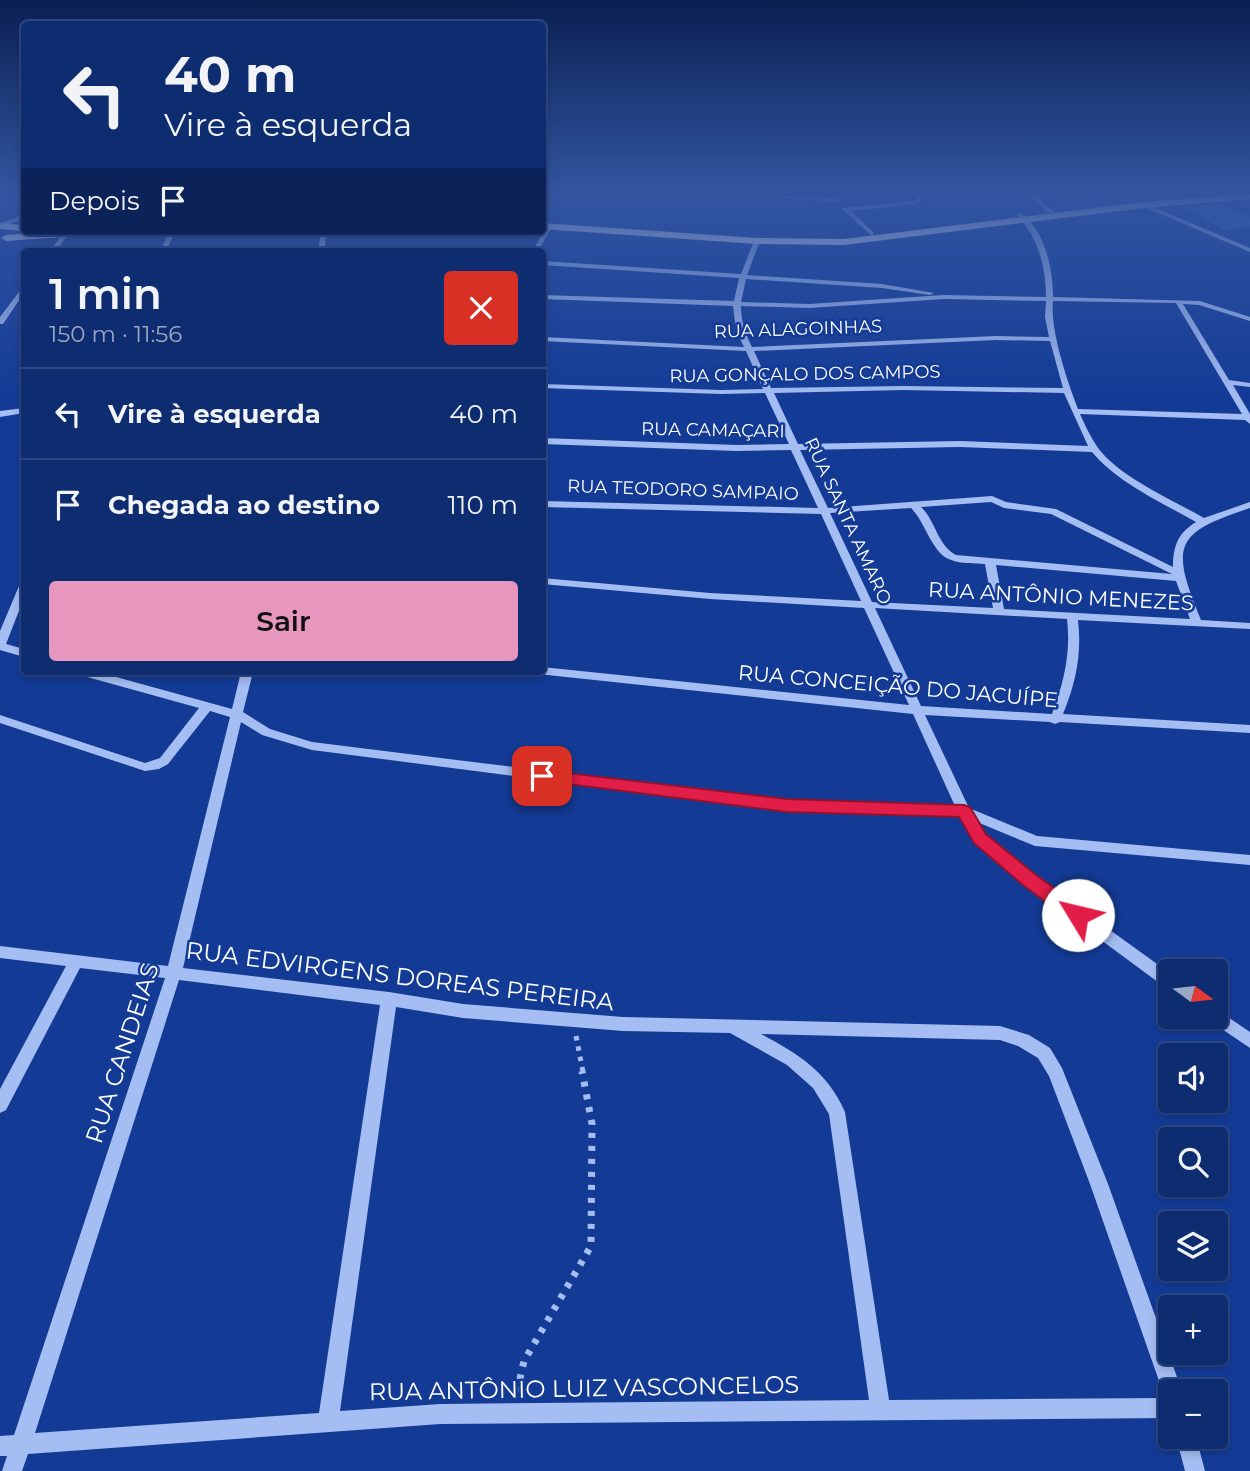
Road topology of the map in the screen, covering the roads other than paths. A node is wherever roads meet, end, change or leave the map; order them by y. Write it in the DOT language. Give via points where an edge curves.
graph roads {
  1 [pos="546,263"];
  2 [pos="748,263"];
  3 [pos="1042,263"];
  4 [pos="743,276"];
  5 [pos="21,293"];
  6 [pos="944,297"];
  7 [pos="546,298"];
  8 [pos="1050,298"];
  9 [pos="1178,301"];
  10 [pos="736,306"];
  11 [pos="1250,318"];
  12 [pos="0,322"];
  13 [pos="546,339"];
  14 [pos="1054,339"];
  15 [pos="748,349"];
  16 [pos="1226,382"];
  17 [pos="1250,385"];
  18 [pos="546,386"];
  19 [pos="770,391"];
  20 [pos="1068,391"];
  21 [pos="21,411"];
  22 [pos="1077,411"];
  23 [pos="0,414"];
  24 [pos="1247,419"];
  25 [pos="546,441"];
  26 [pos="797,447"];
  27 [pos="1094,449"];
  28 [pos="546,504"];
  29 [pos="1250,505"];
  30 [pos="915,507"];
  31 [pos="824,511"];
  32 [pos="1204,522"];
  33 [pos="990,562"];
  34 [pos="1180,576"];
  35 [pos="546,581"];
  36 [pos="21,593"];
  37 [pos="869,604"];
  38 [pos="999,611"];
  39 [pos="1072,615"];
  40 [pos="1197,624"];
  41 [pos="1250,626"];
  42 [pos="0,645"];
  43 [pos="21,652"];
  44 [pos="546,671"];
  45 [pos="98,675"];
  46 [pos="246,675"];
  47 [pos="207,706"];
  48 [pos="915,710"];
  49 [pos="239,715"];
  50 [pos="0,719"];
  51 [pos="1055,720"];
  52 [pos="1250,729"];
  53 [pos="964,811"];
  54 [pos="1250,860"];
  55 [pos="0,952"];
  56 [pos="76,961"];
  57 [pos="174,973"];
  58 [pos="1158,974"];
  59 [pos="389,999"];
  60 [pos="1228,1025"];
  61 [pos="730,1026"];
  62 [pos="1250,1041"];
  63 [pos="1044,1053"];
  64 [pos="0,1105"];
  65 [pos="1168,1379"];
  66 [pos="1158,1408"];
  67 [pos="880,1409"];
  68 [pos="328,1421"];
  69 [pos="21,1444"];
  70 [pos="0,1446"];
  71 [pos="1189,1449"];
  72 [pos="12,1471"];
  73 [pos="1195,1471"];
  1 -- 4 [label="street"];
  2 -- 4 [label="street, RUA SANTA AMARO"];
  3 -- 8 [label="street"];
  4 -- 6 [label="street" via="882,286"];
  4 -- 10 [label="street, RUA SANTA AMARO"];
  5 -- 12 [label="street"];
  6 -- 8 [label="street"];
  6 -- 10 [label="street"];
  7 -- 10 [label="street"];
  8 -- 9 [label="street"];
  8 -- 14 [label="street" via="1048,316"];
  9 -- 11 [label="street"];
  9 -- 16 [label="street"];
  10 -- 15 [label="street, RUA SANTA AMARO"];
  13 -- 15 [label="street, RUA ALAGOINHAS"];
  14 -- 15 [label="street, RUA ALAGOINHAS"];
  14 -- 20 [label="street"];
  15 -- 19 [label="street, RUA SANTA AMARO"];
  16 -- 17 [label="street"];
  16 -- 24 [label="street"];
  18 -- 19 [label="street, RUA GONÇALO DOS CAMPOS"];
  19 -- 20 [label="street, RUA GONÇALO DOS CAMPOS"];
  19 -- 26 [label="street, RUA SANTA AMARO"];
  20 -- 22 [label="street"];
  21 -- 23 [label="street"];
  22 -- 24 [label="street"];
  22 -- 27 [label="street"];
  25 -- 26 [label="street, RUA CAMAÇARI"];
  26 -- 27 [label="street, RUA CAMAÇARI" via="960,444"];
  26 -- 31 [label="street, RUA SANTA AMARO"];
  27 -- 32 [label="street" via="1128,477"];
  28 -- 31 [label="street, RUA TEODORO SAMPAIO"];
  29 -- 32 [label="street"];
  30 -- 31 [label="street, RUA TEODORO SAMPAIO"];
  30 -- 33 [label="street" via="947,555"];
  30 -- 34 [label="street, RUA TEODORO SAMPAIO" via="992,499 1004,505 1053,511"];
  31 -- 37 [label="street, RUA SANTA AMARO"];
  32 -- 34 [label="street" via="1185,535 1178,553"];
  33 -- 34 [label="street"];
  33 -- 38 [label="street"];
  34 -- 40 [label="street"];
  35 -- 37 [label="street, RUA ANTÔNIO MENEZES"];
  36 -- 42 [label="street"];
  37 -- 38 [label="street, RUA ANTÔNIO MENEZES"];
  37 -- 48 [label="street, RUA SANTA AMARO"];
  38 -- 39 [label="street, RUA ANTÔNIO MENEZES"];
  39 -- 40 [label="street, RUA ANTÔNIO MENEZES"];
  39 -- 51 [label="street" via="1074,666"];
  40 -- 41 [label="street, RUA ANTÔNIO MENEZES"];
  42 -- 43 [label="street"];
  44 -- 48 [label="street, RUA CONCEIÇÃO DO JACUÍPE"];
  45 -- 47 [label="street"];
  46 -- 49 [label="street, RUA CANDEIAS"];
  47 -- 49 [label="street"];
  47 -- 50 [label="street" via="164,761 145,767"];
  48 -- 51 [label="street, RUA CONCEIÇÃO DO JACUÍPE"];
  48 -- 53 [label="street, RUA SANTA AMARO"];
  49 -- 53 [label="street" via="266,732 312,746 407,760 787,806"];
  49 -- 57 [label="street, RUA CANDEIAS"];
  51 -- 52 [label="street, RUA CONCEIÇÃO DO JACUÍPE"];
  53 -- 54 [label="street" via="1035,841"];
  53 -- 58 [label="street" via="980,839"];
  55 -- 56 [label="street, RUA EDVIRGENS DOREAS PEREIRA"];
  56 -- 57 [label="street, RUA EDVIRGENS DOREAS PEREIRA"];
  56 -- 64 [label="street"];
  57 -- 59 [label="street, RUA EDVIRGENS DOREAS PEREIRA"];
  57 -- 69 [label="street, RUA CANDEIAS"];
  59 -- 61 [label="street, RUA EDVIRGENS DOREAS PEREIRA" via="463,1011 622,1024"];
  59 -- 68 [label="street"];
  60 -- 62 [label="street"];
  61 -- 63 [label="street, RUA EDVIRGENS DOREAS PEREIRA" via="1000,1033"];
  61 -- 67 [label="street" via="793,1060 819,1083 837,1112"];
  63 -- 65 [label="street" via="1099,1184"];
  66 -- 67 [label="street, RUA ANTÔNIO LUIZ VASCONCELOS"];
  67 -- 68 [label="street, RUA ANTÔNIO LUIZ VASCONCELOS" via="512,1413"];
  68 -- 69 [label="street, RUA ANTÔNIO LUIZ VASCONCELOS"];
  69 -- 70 [label="street, RUA ANTÔNIO LUIZ VASCONCELOS"];
  69 -- 72 [label="street"];
  71 -- 73 [label="street"];
}
